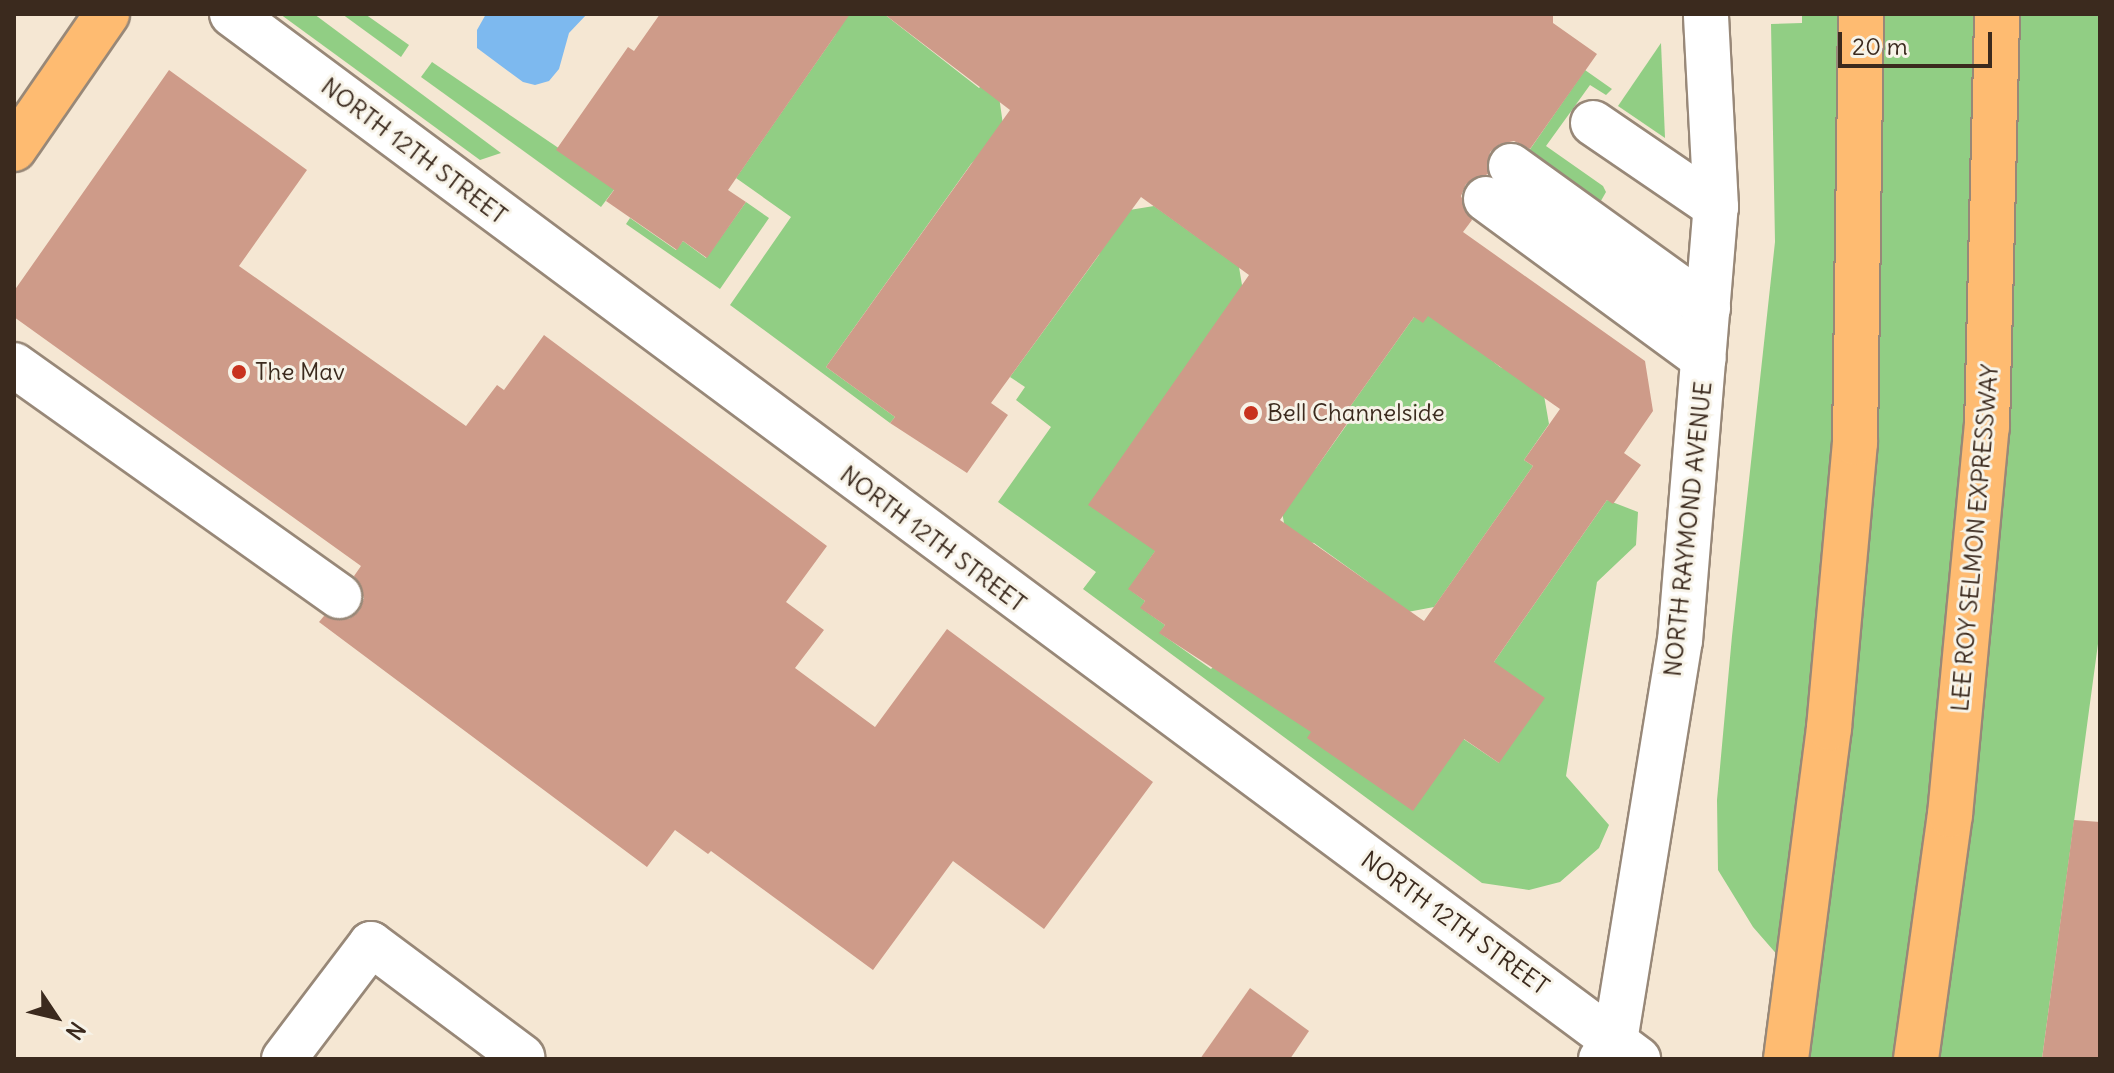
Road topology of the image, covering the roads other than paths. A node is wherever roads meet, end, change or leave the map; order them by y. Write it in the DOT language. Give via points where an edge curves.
graph roads {
  1 [pos="107,14"];
  2 [pos="232,14"];
  3 [pos="1706,14"];
  4 [pos="1861,14"];
  5 [pos="1997,14"];
  6 [pos="1593,123"];
  7 [pos="14,149"];
  8 [pos="1716,207"];
  9 [pos="1708,308"];
  10 [pos="1704,359"];
  11 [pos="14,365"];
  12 [pos="339,596"];
  13 [pos="1618,1053"];
  14 [pos="522,1057"];
  15 [pos="284,1059"];
  16 [pos="1786,1059"];
  17 [pos="1916,1059"];
  1 -- 7 [label="main road"];
  2 -- 13 [label="street, NORTH 12TH STREET"];
  3 -- 8 [label="street, NORTH RAYMOND AVENUE"];
  4 -- 16 [label="main road" via="1855,443 1829,728"];
  5 -- 17 [label="main road, LEE ROY SELMON EXPRESSWAY" via="1987,427 1950,815"];
  6 -- 8 [label="street"];
  8 -- 9 [label="street, NORTH RAYMOND AVENUE"];
  9 -- 10 [label="street, NORTH RAYMOND AVENUE"];
  9 -- 10 [label="street" via="1498,183"];
  10 -- 13 [label="street, NORTH RAYMOND AVENUE" via="1680,641"];
  11 -- 12 [label="street"];
  14 -- 15 [label="street" via="371,944"];
}
